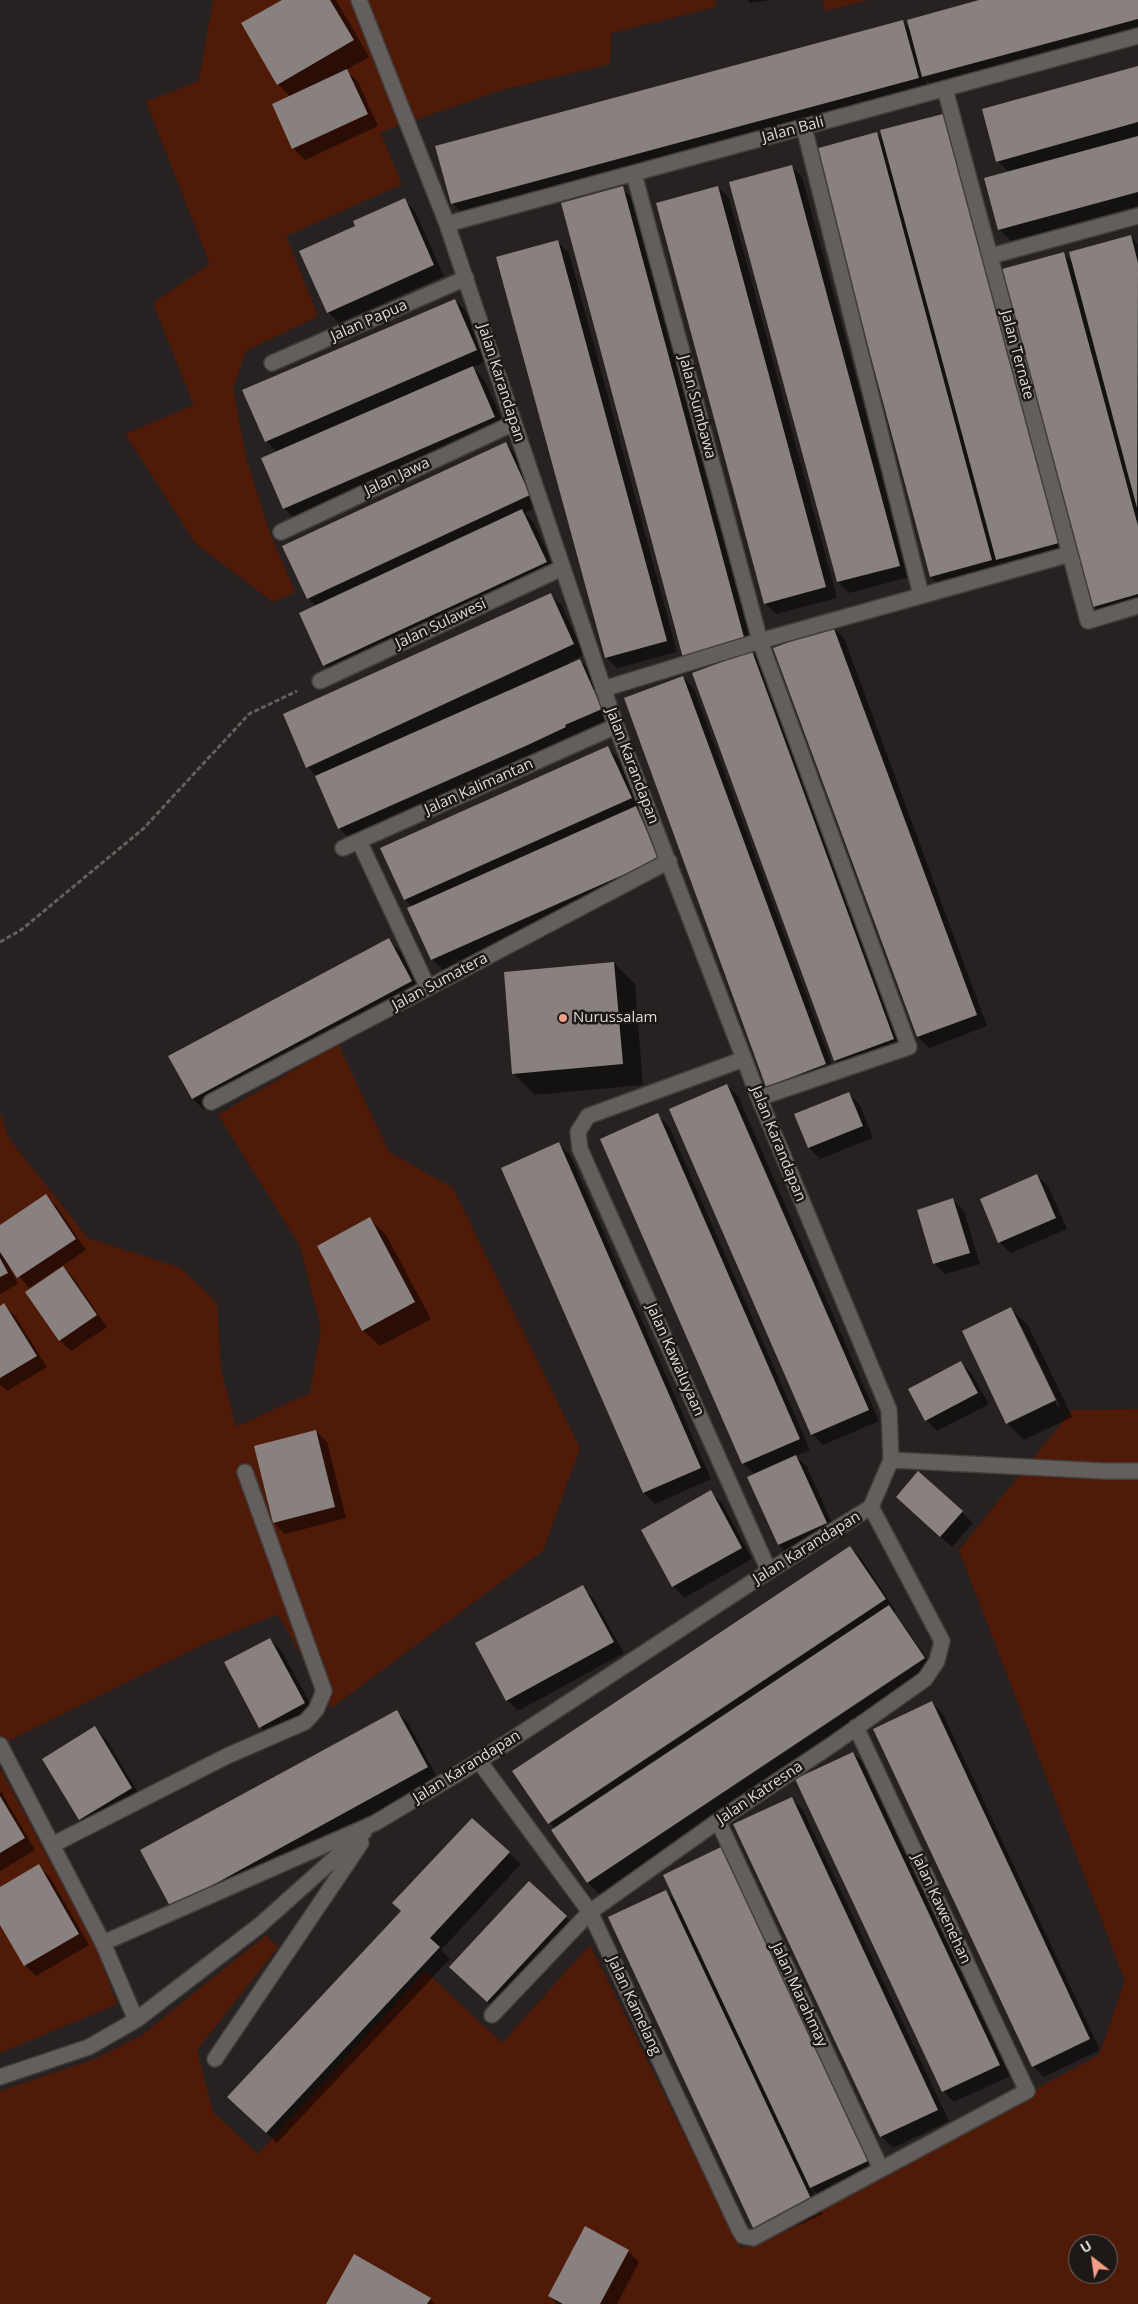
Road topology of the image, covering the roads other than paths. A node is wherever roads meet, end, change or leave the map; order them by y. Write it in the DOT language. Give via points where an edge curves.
graph roads {
  1 [pos="359,0"];
  2 [pos="1138,36"];
  3 [pos="945,89"];
  4 [pos="804,127"];
  5 [pos="634,174"];
  6 [pos="1137,221"];
  7 [pos="447,224"];
  8 [pos="991,256"];
  9 [pos="466,278"];
  10 [pos="272,363"];
  11 [pos="514,423"];
  12 [pos="281,532"];
  13 [pos="1070,554"];
  14 [pos="562,568"];
  15 [pos="921,594"];
  16 [pos="1138,606"];
  17 [pos="760,641"];
  18 [pos="320,680"];
  19 [pos="603,689"];
  20 [pos="616,726"];
  21 [pos="359,841"];
  22 [pos="343,848"];
  23 [pos="669,861"];
  24 [pos="428,988"];
  25 [pos="744,1059"];
  26 [pos="759,1098"];
  27 [pos="211,1102"];
  28 [pos="891,1460"];
  29 [pos="1138,1470"];
  30 [pos="245,1472"];
  31 [pos="871,1507"];
  32 [pos="770,1571"];
  33 [pos="856,1726"];
  34 [pos="0,1745"];
  35 [pos="479,1761"];
  36 [pos="718,1820"];
  37 [pos="375,1823"];
  38 [pos="52,1845"];
  39 [pos="590,1912"];
  40 [pos="103,1943"];
  41 [pos="492,2016"];
  42 [pos="136,2020"];
  43 [pos="215,2058"];
  44 [pos="0,2077"];
  45 [pos="880,2169"];
  1 -- 7 [label="street, Jalan Karandapan"];
  2 -- 3 [label="street, Jalan Bali"];
  3 -- 4 [label="street, Jalan Bali"];
  3 -- 8 [label="street, Jalan Ternate"];
  4 -- 5 [label="street, Jalan Bali"];
  4 -- 15 [label="street"];
  5 -- 7 [label="street, Jalan Bali"];
  5 -- 17 [label="street, Jalan Sumbawa"];
  6 -- 8 [label="street"];
  7 -- 9 [label="street, Jalan Karandapan"];
  8 -- 13 [label="street, Jalan Ternate"];
  9 -- 10 [label="street, Jalan Papua"];
  9 -- 11 [label="street, Jalan Karandapan"];
  11 -- 12 [label="street, Jalan Jawa"];
  11 -- 14 [label="street, Jalan Karandapan"];
  13 -- 15 [label="street"];
  13 -- 16 [label="street, Jalan Ternate" via="1088,621"];
  14 -- 18 [label="street, Jalan Sulawesi"];
  14 -- 19 [label="street, Jalan Karandapan"];
  15 -- 17 [label="street"];
  17 -- 19 [label="street"];
  17 -- 26 [label="street, Jalan Sumbawa" via="909,1047"];
  19 -- 20 [label="street, Jalan Karandapan"];
  20 -- 21 [label="street, Jalan Kalimantan"];
  20 -- 23 [label="street, Jalan Karandapan"];
  21 -- 22 [label="street, Jalan Kalimantan"];
  21 -- 24 [label="street"];
  23 -- 24 [label="street, Jalan Sumatera"];
  23 -- 25 [label="street, Jalan Karandapan"];
  24 -- 27 [label="street, Jalan Sumatera"];
  25 -- 26 [label="street, Jalan Karandapan"];
  25 -- 32 [label="street, Jalan Kawaluyaan" via="588,1116 578,1132 580,1149"];
  26 -- 28 [label="street, Jalan Karandapan" via="889,1410"];
  28 -- 29 [label="street"];
  28 -- 31 [label="street, Jalan Karandapan"];
  30 -- 38 [label="street" via="324,1691 316,1710 306,1722 227,1756"];
  31 -- 32 [label="street, Jalan Karandapan"];
  31 -- 33 [label="street, Jalan Katresna" via="942,1641 936,1661 925,1679"];
  32 -- 35 [label="street, Jalan Karandapan"];
  33 -- 36 [label="street, Jalan Katresna"];
  33 -- 45 [label="street, Jalan Kawenehan" via="1027,2091"];
  34 -- 38 [label="street"];
  35 -- 37 [label="street, Jalan Karandapan"];
  35 -- 39 [label="street"];
  36 -- 39 [label="street, Jalan Katresna"];
  36 -- 45 [label="street, Jalan Marahmay"];
  37 -- 40 [label="street"];
  37 -- 42 [label="street" via="260,1925"];
  37 -- 43 [label="street"];
  38 -- 40 [label="street"];
  39 -- 41 [label="street"];
  39 -- 45 [label="street, Jalan Kamelang" via="743,2236 753,2238"];
  40 -- 42 [label="street"];
  42 -- 44 [label="street" via="89,2047"];
}
